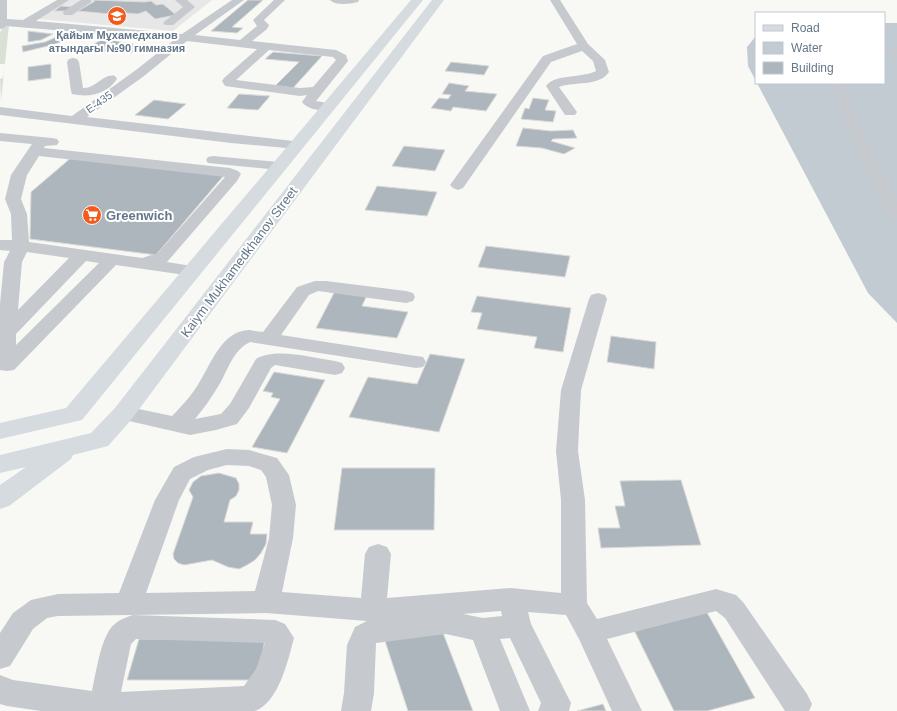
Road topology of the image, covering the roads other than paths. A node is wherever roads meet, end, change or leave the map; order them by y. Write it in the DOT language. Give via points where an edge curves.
graph roads {
  1 [pos="2,0"];
  2 [pos="64,0"];
  3 [pos="86,0"];
  4 [pos="180,0"];
  5 [pos="239,0"];
  6 [pos="280,0"];
  7 [pos="335,0"];
  8 [pos="354,0"];
  9 [pos="417,0"];
  10 [pos="438,0"];
  11 [pos="555,0"];
  12 [pos="68,13"];
  13 [pos="84,14"];
  14 [pos="26,23"];
  15 [pos="1,24"];
  16 [pos="49,25"];
  17 [pos="204,25"];
  18 [pos="115,31"];
  19 [pos="184,38"];
  20 [pos="242,44"];
  21 [pos="153,46"];
  22 [pos="584,46"];
  23 [pos="266,47"];
  24 [pos="885,53"];
  25 [pos="897,53"];
  26 [pos="73,62"];
  27 [pos="118,73"];
  28 [pos="834,84"];
  29 [pos="317,90"];
  30 [pos="328,107"];
  31 [pos="0,111"];
  32 [pos="570,112"];
  33 [pos="68,119"];
  34 [pos="0,137"];
  35 [pos="231,139"];
  36 [pos="34,144"];
  37 [pos="297,145"];
  38 [pos="209,159"];
  39 [pos="279,166"];
  40 [pos="458,185"];
  41 [pos="897,214"];
  42 [pos="0,245"];
  43 [pos="21,246"];
  44 [pos="40,248"];
  45 [pos="82,255"];
  46 [pos="112,259"];
  47 [pos="141,264"];
  48 [pos="192,271"];
  49 [pos="10,288"];
  50 [pos="48,291"];
  51 [pos="77,295"];
  52 [pos="406,297"];
  53 [pos="598,300"];
  54 [pos="8,331"];
  55 [pos="268,339"];
  56 [pos="416,362"];
  57 [pos="335,368"];
  58 [pos="124,413"];
  59 [pos="177,425"];
  60 [pos="0,431"];
  61 [pos="70,447"];
  62 [pos="0,464"];
  63 [pos="0,499"];
  64 [pos="378,554"];
  65 [pos="266,602"];
  66 [pos="128,605"];
  67 [pos="574,605"];
  68 [pos="373,610"];
  69 [pos="515,612"];
  70 [pos="484,630"];
  71 [pos="590,632"];
  72 [pos="0,657"];
  73 [pos="0,688"];
  74 [pos="797,704"];
  75 [pos="103,706"];
  76 [pos="356,711"];
  77 [pos="515,711"];
  78 [pos="553,711"];
  79 [pos="627,711"];
  1 -- 15 [label="street"];
  2 -- 14 [label="street"];
  3 -- 12 [label="street"];
  4 -- 17 [label="street" via="190,7 166,22"];
  5 -- 17 [label="street, Е-435"];
  6 -- 20 [label="street" via="258,20 263,27"];
  7 -- 8 [label="street"];
  9 -- 30 [label="main road, Kaiym Mukhamedkhanov Street"];
  10 -- 58 [label="main road, Kaiym Mukhamedkhanov Street"];
  11 -- 22 [label="street"];
  12 -- 13 [label="street"];
  12 -- 16 [label="street"];
  14 -- 15 [label="street"];
  14 -- 16 [label="street"];
  16 -- 18 [label="street"];
  17 -- 19 [label="street, Е-435"];
  18 -- 19 [label="street"];
  18 -- 21 [label="street" via="113,37 150,42 154,43"];
  19 -- 20 [label="street"];
  19 -- 33 [label="street, Е-435" via="140,74"];
  20 -- 23 [label="street"];
  22 -- 32 [label="street" via="599,60 603,72 592,78 564,81 552,86"];
  22 -- 40 [label="street" via="547,59"];
  23 -- 29 [label="street" via="336,54 342,58"];
  23 -- 29 [label="street" via="228,81 229,83 307,92"];
  24 -- 25 [label="street"];
  26 -- 27 [label="street" via="77,91 84,94 95,91"];
  28 -- 41 [label="street"];
  29 -- 30 [label="street" via="309,102"];
  30 -- 37 [label="main road, Kaiym Mukhamedkhanov Street"];
  31 -- 33 [label="street"];
  33 -- 35 [label="street"];
  33 -- 36 [label="street" via="35,127 31,131"];
  34 -- 36 [label="street"];
  35 -- 37 [label="street"];
  35 -- 38 [label="street" via="226,150"];
  36 -- 38 [label="street"];
  36 -- 43 [label="street" via="19,175 13,199 19,214"];
  36 -- 47 [label="street" via="233,174 164,257"];
  37 -- 39 [label="main road, Kaiym Mukhamedkhanov Street"];
  38 -- 39 [label="street"];
  39 -- 48 [label="main road, Kaiym Mukhamedkhanov Street"];
  42 -- 43 [label="street"];
  43 -- 44 [label="street"];
  43 -- 49 [label="street" via="13,262"];
  44 -- 45 [label="street"];
  44 -- 49 [label="street"];
  45 -- 46 [label="street"];
  45 -- 50 [label="street"];
  46 -- 47 [label="street"];
  46 -- 51 [label="street"];
  47 -- 48 [label="street"];
  48 -- 60 [label="main road, Kaiym Mukhamedkhanov Street" via="74,414"];
  49 -- 50 [label="street"];
  49 -- 54 [label="street"];
  50 -- 51 [label="street"];
  50 -- 54 [label="street"];
  51 -- 54 [label="street" via="6,365 4,364"];
  52 -- 55 [label="street" via="315,286 303,291"];
  53 -- 67 [label="street" via="571,390 568,428 567,451 573,500"];
  55 -- 56 [label="street"];
  55 -- 59 [label="street" via="248,336 240,338 229,347 206,389"];
  57 -- 59 [label="street" via="269,360 263,364 229,419 203,425"];
  58 -- 59 [label="street"];
  58 -- 61 [label="main road, Kaiym Mukhamedkhanov Street" via="99,440"];
  61 -- 62 [label="main road, Kaiym Mukhamedkhanov Street"];
  61 -- 63 [label="main road"];
  64 -- 68 [label="street"];
  65 -- 66 [label="street"];
  65 -- 66 [label="street" via="281,538 284,505 277,475 269,464 250,458 227,457 182,473 167,500"];
  65 -- 68 [label="street"];
  66 -- 72 [label="street" via="40,608 23,621"];
  67 -- 69 [label="street"];
  67 -- 71 [label="street"];
  68 -- 69 [label="street"];
  69 -- 70 [label="street"];
  69 -- 78 [label="street" via="556,703"];
  70 -- 76 [label="street" via="446,622 375,630 365,635 361,645 360,693"];
  70 -- 77 [label="street"];
  71 -- 74 [label="street" via="716,600 727,603"];
  71 -- 79 [label="street"];
  73 -- 75 [label="street" via="7,693"];
  75 -- 75 [label="street" via="251,699 261,690 269,677 280,638 275,632 133,627 124,632 118,642"];
}
